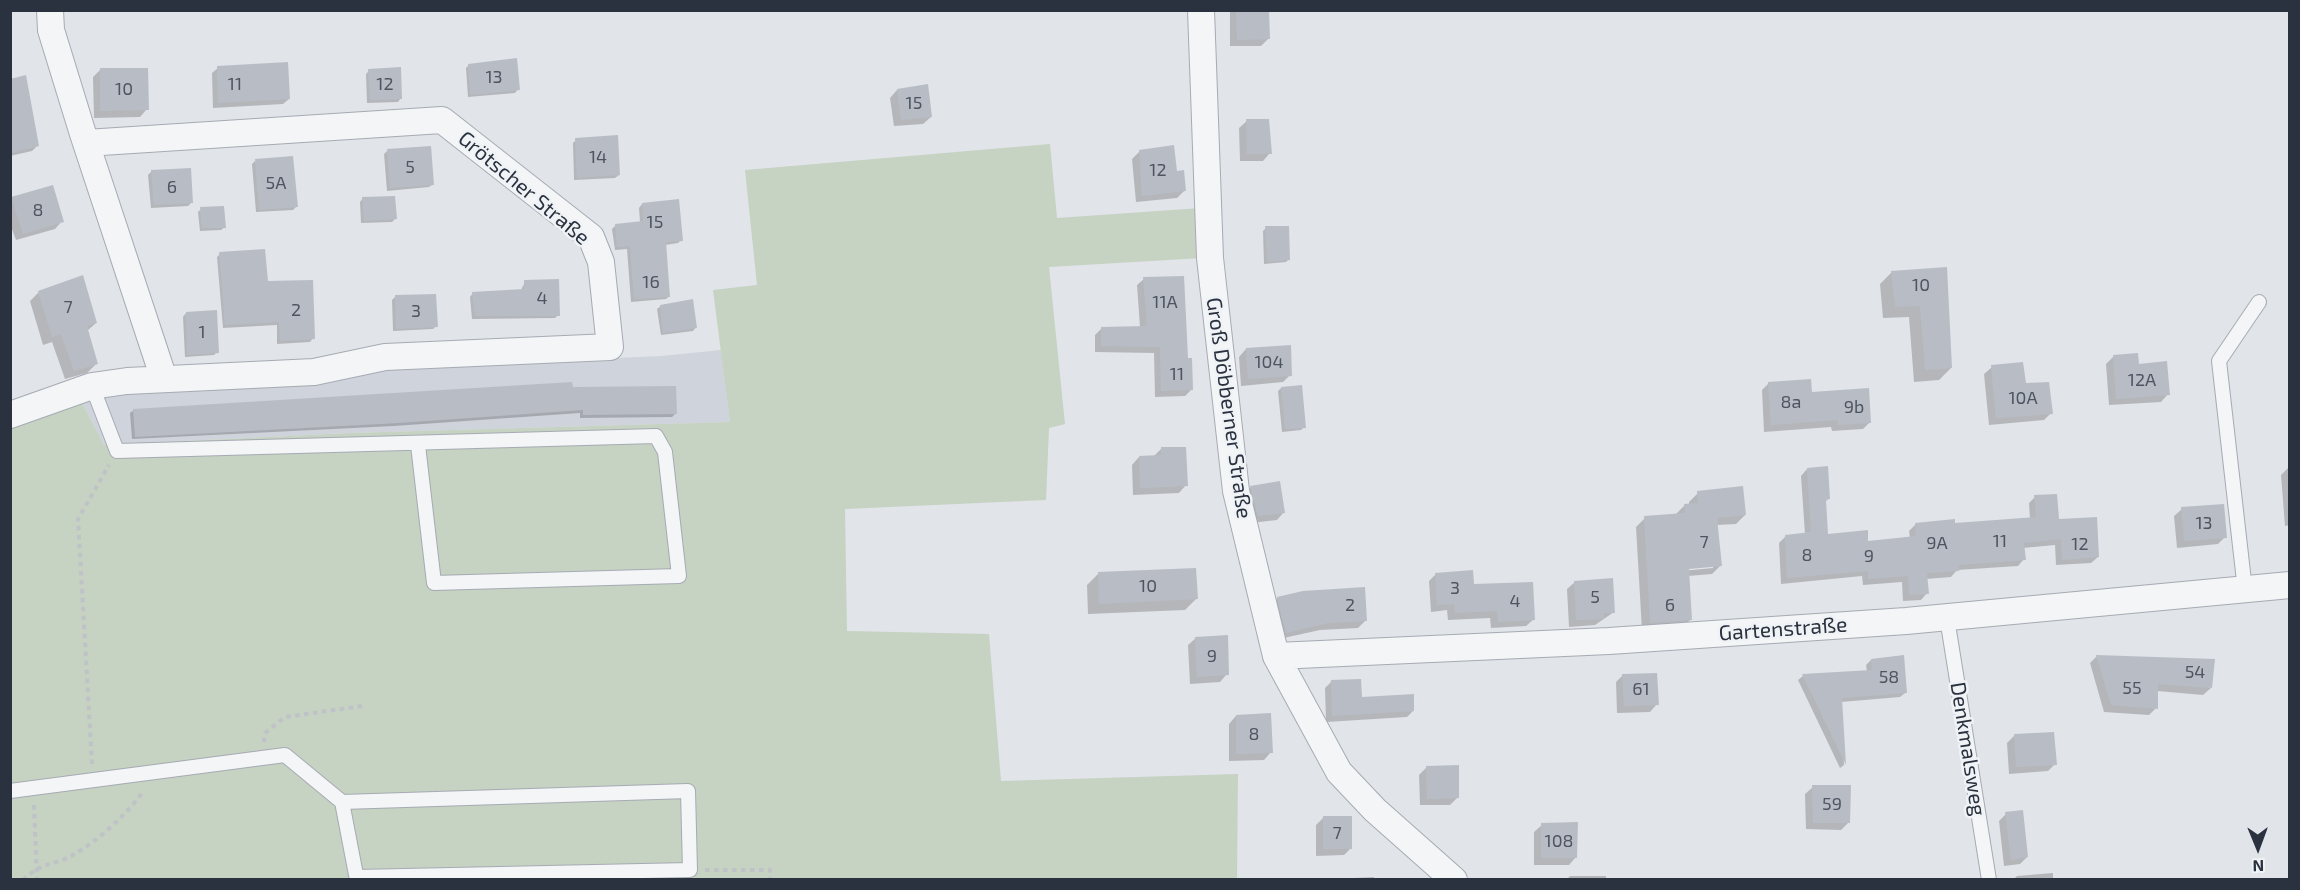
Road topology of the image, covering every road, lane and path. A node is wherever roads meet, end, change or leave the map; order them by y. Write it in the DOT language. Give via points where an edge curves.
graph roads {
  1 [pos="1201,10"];
  2 [pos="50,20"];
  3 [pos="86,143"];
  4 [pos="2259,302"];
  5 [pos="164,379"];
  6 [pos="92,386"];
  7 [pos="10,415"];
  8 [pos="418,445"];
  9 [pos="117,451"];
  10 [pos="2289,585"];
  11 [pos="2245,590"];
  12 [pos="1947,618"];
  13 [pos="1276,656"];
  14 [pos="362,706"];
  15 [pos="263,757"];
  16 [pos="167,768"];
  17 [pos="92,779"];
  18 [pos="33,789"];
  19 [pos="10,791"];
  20 [pos="342,802"];
  21 [pos="36,867"];
  22 [pos="690,870"];
  23 [pos="357,878"];
  24 [pos="23,879"];
  25 [pos="37,879"];
  26 [pos="770,879"];
  27 [pos="1454,879"];
  28 [pos="1989,879"];
  1 -- 13 [label="street, Groß Döbberner Straße" via="1210,258 1233,467"];
  2 -- 3 [label="street"];
  3 -- 5 [label="street"];
  3 -- 5 [label="street, Grötscher Straße" via="442,120 591,237 601,262 610,347 385,357 314,372"];
  4 -- 11 [label="lane" via="2219,361"];
  5 -- 6 [label="street, Grötscher Straße"];
  6 -- 7 [label="street, Grötscher Straße"];
  6 -- 9 [label="lane"];
  8 -- 8 [label="lane" via="656,436 665,452 678,576 434,583"];
  8 -- 9 [label="lane"];
  9 -- 17 [label="path" via="78,519"];
  10 -- 11 [label="street, Gartenstraße"];
  11 -- 12 [label="street, Gartenstraße"];
  12 -- 13 [label="street, Gartenstraße" via="1609,641"];
  12 -- 28 [label="lane, Denkmalsweg"];
  13 -- 27 [label="street, Groß Döbberner Straße" via="1340,772 1375,810"];
  14 -- 15 [label="path" via="285,717 265,733"];
  15 -- 16 [label="lane"];
  15 -- 20 [label="lane" via="285,755"];
  16 -- 17 [label="lane"];
  16 -- 21 [label="path" via="127,813 72,855"];
  17 -- 18 [label="lane"];
  18 -- 19 [label="lane"];
  18 -- 21 [label="path"];
  20 -- 22 [label="lane" via="688,790"];
  20 -- 23 [label="lane"];
  21 -- 24 [label="path"];
  21 -- 25 [label="path"];
  22 -- 23 [label="lane"];
  22 -- 26 [label="path" via="770,870"];
}
